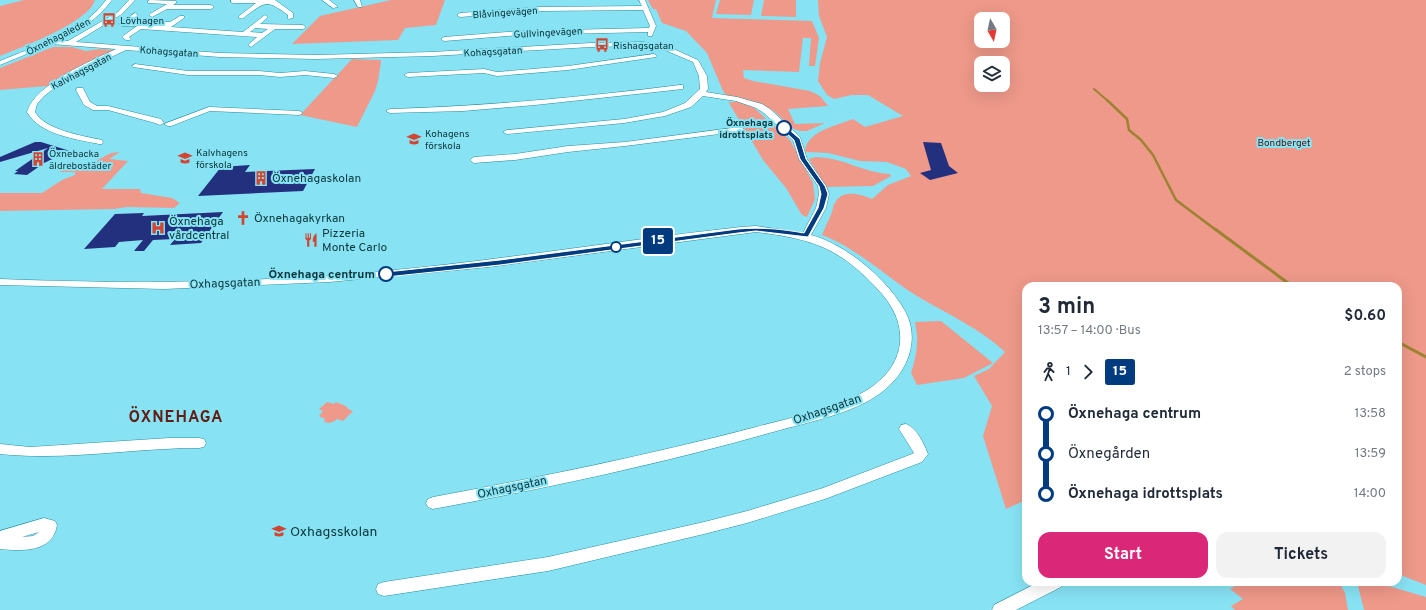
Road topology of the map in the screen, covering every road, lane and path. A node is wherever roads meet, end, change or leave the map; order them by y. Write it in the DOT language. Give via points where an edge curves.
graph roads {
  1 [pos="109,0"];
  2 [pos="132,0"];
  3 [pos="325,0"];
  4 [pos="642,0"];
  5 [pos="190,1"];
  6 [pos="232,1"];
  7 [pos="150,2"];
  8 [pos="174,2"];
  9 [pos="262,2"];
  10 [pos="166,7"];
  11 [pos="180,7"];
  12 [pos="335,8"];
  13 [pos="646,8"];
  14 [pos="252,9"];
  15 [pos="285,9"];
  16 [pos="135,15"];
  17 [pos="152,15"];
  18 [pos="460,15"];
  19 [pos="192,16"];
  20 [pos="182,17"];
  21 [pos="241,17"];
  22 [pos="265,17"];
  23 [pos="290,18"];
  24 [pos="172,24"];
  25 [pos="142,26"];
  26 [pos="254,26"];
  27 [pos="274,27"];
  28 [pos="303,27"];
  29 [pos="165,29"];
  30 [pos="652,30"];
  31 [pos="244,34"];
  32 [pos="263,35"];
  33 [pos="128,39"];
  34 [pos="444,39"];
  35 [pos="49,42"];
  36 [pos="70,43"];
  37 [pos="646,44"];
  38 [pos="252,45"];
  39 [pos="124,48"];
  40 [pos="654,56"];
  41 [pos="0,63"];
  42 [pos="135,66"];
  43 [pos="230,69"];
  44 [pos="223,74"];
  45 [pos="408,75"];
  46 [pos="334,76"];
  47 [pos="634,87"];
  48 [pos="680,87"];
  49 [pos="80,90"];
  50 [pos="628,93"];
  51 [pos="701,94"];
  52 [pos="196,107"];
  53 [pos="96,108"];
  54 [pos="209,109"];
  55 [pos="390,111"];
  56 [pos="299,113"];
  57 [pos="119,119"];
  58 [pos="740,129"];
  59 [pos="507,132"];
  60 [pos="99,142"];
  61 [pos="474,160"];
  62 [pos="806,236"];
  63 [pos="0,282"];
  64 [pos="906,429"];
  65 [pos="199,443"];
  66 [pos="0,449"];
  67 [pos="433,503"];
  68 [pos="0,538"];
  69 [pos="0,542"];
  70 [pos="1047,586"];
  71 [pos="384,589"];
  72 [pos="1000,610"];
  1 -- 35 [label="street, Öxnehagaleden" via="98,14 76,29"];
  2 -- 36 [label="street" via="120,13"];
  3 -- 12 [label="street"];
  4 -- 13 [label="street"];
  5 -- 8 [label="street"];
  5 -- 11 [label="street"];
  6 -- 9 [label="street"];
  7 -- 8 [label="street"];
  8 -- 10 [label="street"];
  9 -- 14 [label="street"];
  9 -- 15 [label="street" via="276,2"];
  10 -- 11 [label="street"];
  10 -- 17 [label="street"];
  11 -- 19 [label="street" via="207,7"];
  13 -- 18 [label="street, Blåvingevägen" via="540,9"];
  13 -- 30 [label="street" via="653,26"];
  14 -- 15 [label="street"];
  14 -- 21 [label="street"];
  15 -- 23 [label="street" via="291,15"];
  16 -- 25 [label="street" via="122,24"];
  20 -- 24 [label="street"];
  22 -- 26 [label="street"];
  24 -- 25 [label="street"];
  24 -- 29 [label="street"];
  25 -- 29 [label="street"];
  25 -- 33 [label="street" via="125,37"];
  26 -- 27 [label="street"];
  26 -- 31 [label="street"];
  27 -- 28 [label="street"];
  27 -- 32 [label="street"];
  29 -- 31 [label="street"];
  30 -- 34 [label="street, Gullvingevägen" via="520,33"];
  30 -- 37 [label="street"];
  31 -- 32 [label="street"];
  32 -- 38 [label="street"];
  35 -- 36 [label="street, Kohagsgatan"];
  35 -- 41 [label="street, Öxnehagaleden"];
  36 -- 39 [label="street, Kohagsgatan"];
  37 -- 39 [label="street, Kohagsgatan" via="328,57 247,56"];
  37 -- 51 [label="street, Kohagsgatan" via="681,52 696,61 705,83"];
  39 -- 60 [label="street, Kalvhagsgatan" via="52,85 36,98 31,111 39,122 50,128"];
  40 -- 45 [label="street" via="510,72 500,70"];
  42 -- 44 [label="street" via="188,73"];
  43 -- 44 [label="street"];
  44 -- 46 [label="street" via="305,73"];
  47 -- 50 [label="street"];
  48 -- 50 [label="street"];
  49 -- 53 [label="street" via="87,103"];
  50 -- 55 [label="street" via="545,103"];
  51 -- 59 [label="street" via="688,105 647,118"];
  51 -- 62 [label="street" via="737,99 759,106 797,139 803,159 822,186 824,194 821,208"];
  52 -- 54 [label="street"];
  53 -- 54 [label="street" via="108,108 164,123"];
  53 -- 57 [label="street" via="95,111"];
  54 -- 56 [label="street"];
  58 -- 61 [label="street"];
  62 -- 63 [label="street, Oxhagsgatan" via="756,229 450,268 308,279 153,285"];
  62 -- 67 [label="street, Oxhagsgatan" via="823,241 853,260 889,295 900,312 907,333 905,350 892,374 873,393 830,410 728,439 581,473"];
  64 -- 71 [label="street" via="920,448 921,454 917,458 792,504 548,564"];
  65 -- 66 [label="street" via="30,452"];
  68 -- 69 [label="street" via="44,524 50,525 49,532 34,543"];
  70 -- 72 [label="street"];
}
